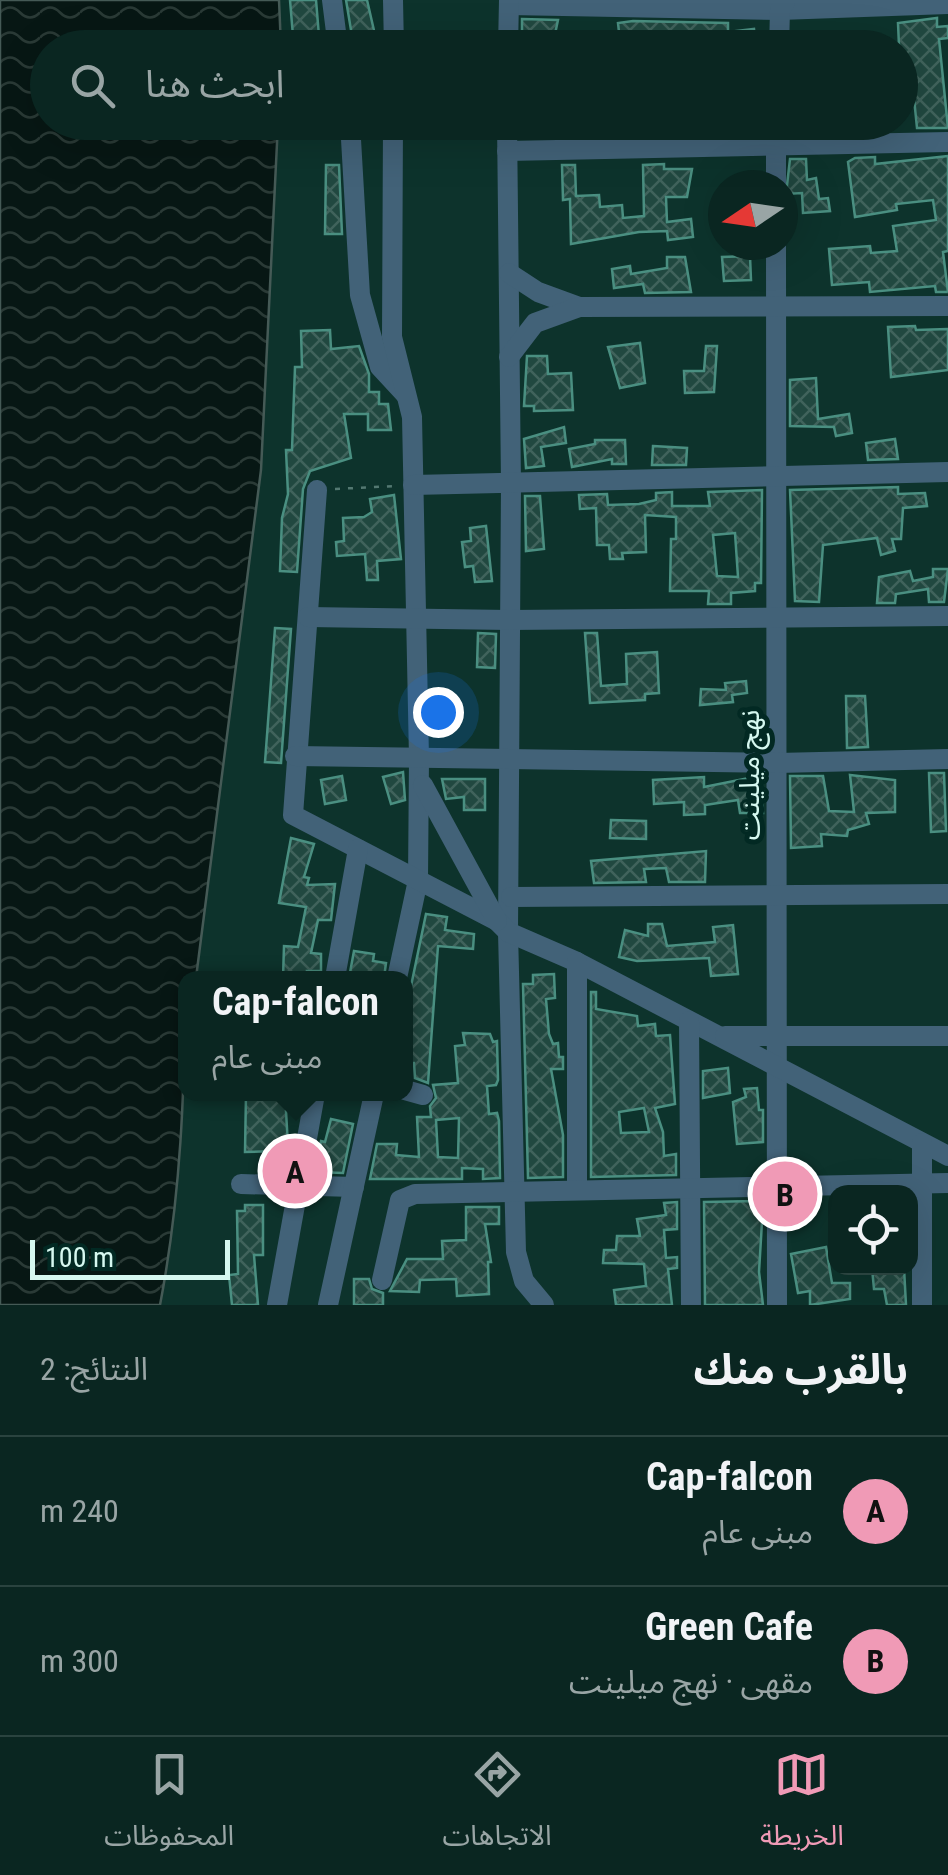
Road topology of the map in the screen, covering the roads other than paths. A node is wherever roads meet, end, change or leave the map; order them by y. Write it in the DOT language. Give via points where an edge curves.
graph roads {
  1 [pos="332,0"];
  2 [pos="393,0"];
  3 [pos="509,2"];
  4 [pos="869,2"];
  5 [pos="625,4"];
  6 [pos="948,4"];
  7 [pos="783,5"];
  8 [pos="336,30"];
  9 [pos="394,30"];
  10 [pos="508,30"];
  11 [pos="780,30"];
  12 [pos="351,140"];
  13 [pos="393,140"];
  14 [pos="507,140"];
  15 [pos="671,140"];
  16 [pos="776,140"];
  17 [pos="910,140"];
  18 [pos="948,142"];
  19 [pos="507,151"];
  20 [pos="776,170"];
  21 [pos="776,260"];
  22 [pos="509,272"];
  23 [pos="579,306"];
  24 [pos="776,306"];
  25 [pos="948,306"];
  26 [pos="510,357"];
  27 [pos="407,395"];
  28 [pos="948,472"];
  29 [pos="777,475"];
  30 [pos="413,484"];
  31 [pos="512,484"];
  32 [pos="317,490"];
  33 [pos="948,616"];
  34 [pos="308,617"];
  35 [pos="416,618"];
  36 [pos="776,618"];
  37 [pos="509,620"];
  38 [pos="295,756"];
  39 [pos="948,759"];
  40 [pos="509,760"];
  41 [pos="776,763"];
  42 [pos="419,766"];
  43 [pos="358,849"];
  44 [pos="418,880"];
  45 [pos="776,894"];
  46 [pos="948,894"];
  47 [pos="511,897"];
  48 [pos="503,926"];
  49 [pos="577,962"];
  50 [pos="336,971"];
  51 [pos="398,971"];
  52 [pos="689,1021"];
  53 [pos="718,1036"];
  54 [pos="948,1036"];
  55 [pos="778,1039"];
  56 [pos="777,1067"];
  57 [pos="314,1101"];
  58 [pos="372,1101"];
  59 [pos="922,1143"];
  60 [pos="948,1156"];
  61 [pos="948,1182"];
  62 [pos="924,1183"];
  63 [pos="241,1184"];
  64 [pos="777,1185"];
  65 [pos="299,1186"];
  66 [pos="690,1186"];
  67 [pos="354,1187"];
  68 [pos="515,1188"];
  69 [pos="577,1188"];
  70 [pos="382,1280"];
  71 [pos="524,1280"];
  72 [pos="277,1305"];
  73 [pos="328,1305"];
  74 [pos="520,1305"];
  75 [pos="544,1305"];
  76 [pos="690,1305"];
  77 [pos="777,1305"];
  78 [pos="922,1305"];
  1 -- 8 [label="street"];
  2 -- 9 [label="street"];
  3 -- 5 [label="street"];
  3 -- 10 [label="street"];
  4 -- 6 [label="street"];
  4 -- 7 [label="street"];
  5 -- 7 [label="street"];
  7 -- 11 [label="street"];
  12 -- 27 [label="street" via="360,295 380,366"];
  13 -- 27 [label="street" via="392,337"];
  14 -- 19 [label="street"];
  15 -- 19 [label="street"];
  16 -- 20 [label="street"];
  17 -- 18 [label="street"];
  19 -- 22 [label="street"];
  21 -- 24 [label="street, نهج ميلينت"];
  22 -- 23 [label="street" via="538,292"];
  22 -- 26 [label="street"];
  23 -- 24 [label="street"];
  23 -- 26 [label="street" via="535,323"];
  24 -- 25 [label="street"];
  24 -- 29 [label="street, نهج ميلينت"];
  26 -- 31 [label="street"];
  27 -- 30 [label="street"];
  28 -- 29 [label="street"];
  29 -- 31 [label="street"];
  29 -- 36 [label="street, نهج ميلينت"];
  30 -- 31 [label="street"];
  30 -- 35 [label="street"];
  31 -- 37 [label="street"];
  32 -- 34 [label="street"];
  33 -- 36 [label="street"];
  34 -- 35 [label="street"];
  34 -- 38 [label="street"];
  35 -- 37 [label="street"];
  35 -- 42 [label="street"];
  36 -- 37 [label="street"];
  36 -- 41 [label="street, نهج ميلينت"];
  37 -- 40 [label="street"];
  38 -- 42 [label="street"];
  38 -- 43 [label="street" via="293,815"];
  39 -- 41 [label="street"];
  40 -- 41 [label="street"];
  40 -- 42 [label="street"];
  40 -- 47 [label="street"];
  41 -- 45 [label="street, نهج ميلينت"];
  42 -- 44 [label="street"];
  42 -- 48 [label="street"];
  43 -- 44 [label="street"];
  43 -- 50 [label="street"];
  44 -- 48 [label="street"];
  44 -- 51 [label="street"];
  45 -- 46 [label="street"];
  45 -- 47 [label="street"];
  45 -- 55 [label="street, نهج ميلينت"];
  47 -- 48 [label="street"];
  48 -- 49 [label="street"];
  48 -- 68 [label="street"];
  49 -- 52 [label="street"];
  49 -- 69 [label="street"];
  52 -- 53 [label="street"];
  52 -- 66 [label="street"];
  53 -- 55 [label="street"];
  53 -- 56 [label="street"];
  54 -- 55 [label="street"];
  55 -- 56 [label="street, نهج ميلينت"];
  56 -- 59 [label="street"];
  56 -- 64 [label="street, نهج ميلينت"];
  57 -- 65 [label="street"];
  58 -- 67 [label="street"];
  59 -- 60 [label="street"];
  59 -- 62 [label="street"];
  61 -- 62 [label="street"];
  62 -- 64 [label="street"];
  62 -- 78 [label="street"];
  63 -- 65 [label="street"];
  64 -- 66 [label="street"];
  64 -- 77 [label="street, نهج ميلينت"];
  65 -- 67 [label="street"];
  65 -- 72 [label="street"];
  66 -- 69 [label="street"];
  66 -- 76 [label="street"];
  67 -- 73 [label="street"];
  68 -- 69 [label="street"];
  68 -- 70 [label="street" via="400,1200"];
  68 -- 71 [label="street" via="516,1252"];
  71 -- 74 [label="street"];
  71 -- 75 [label="street"];
}
